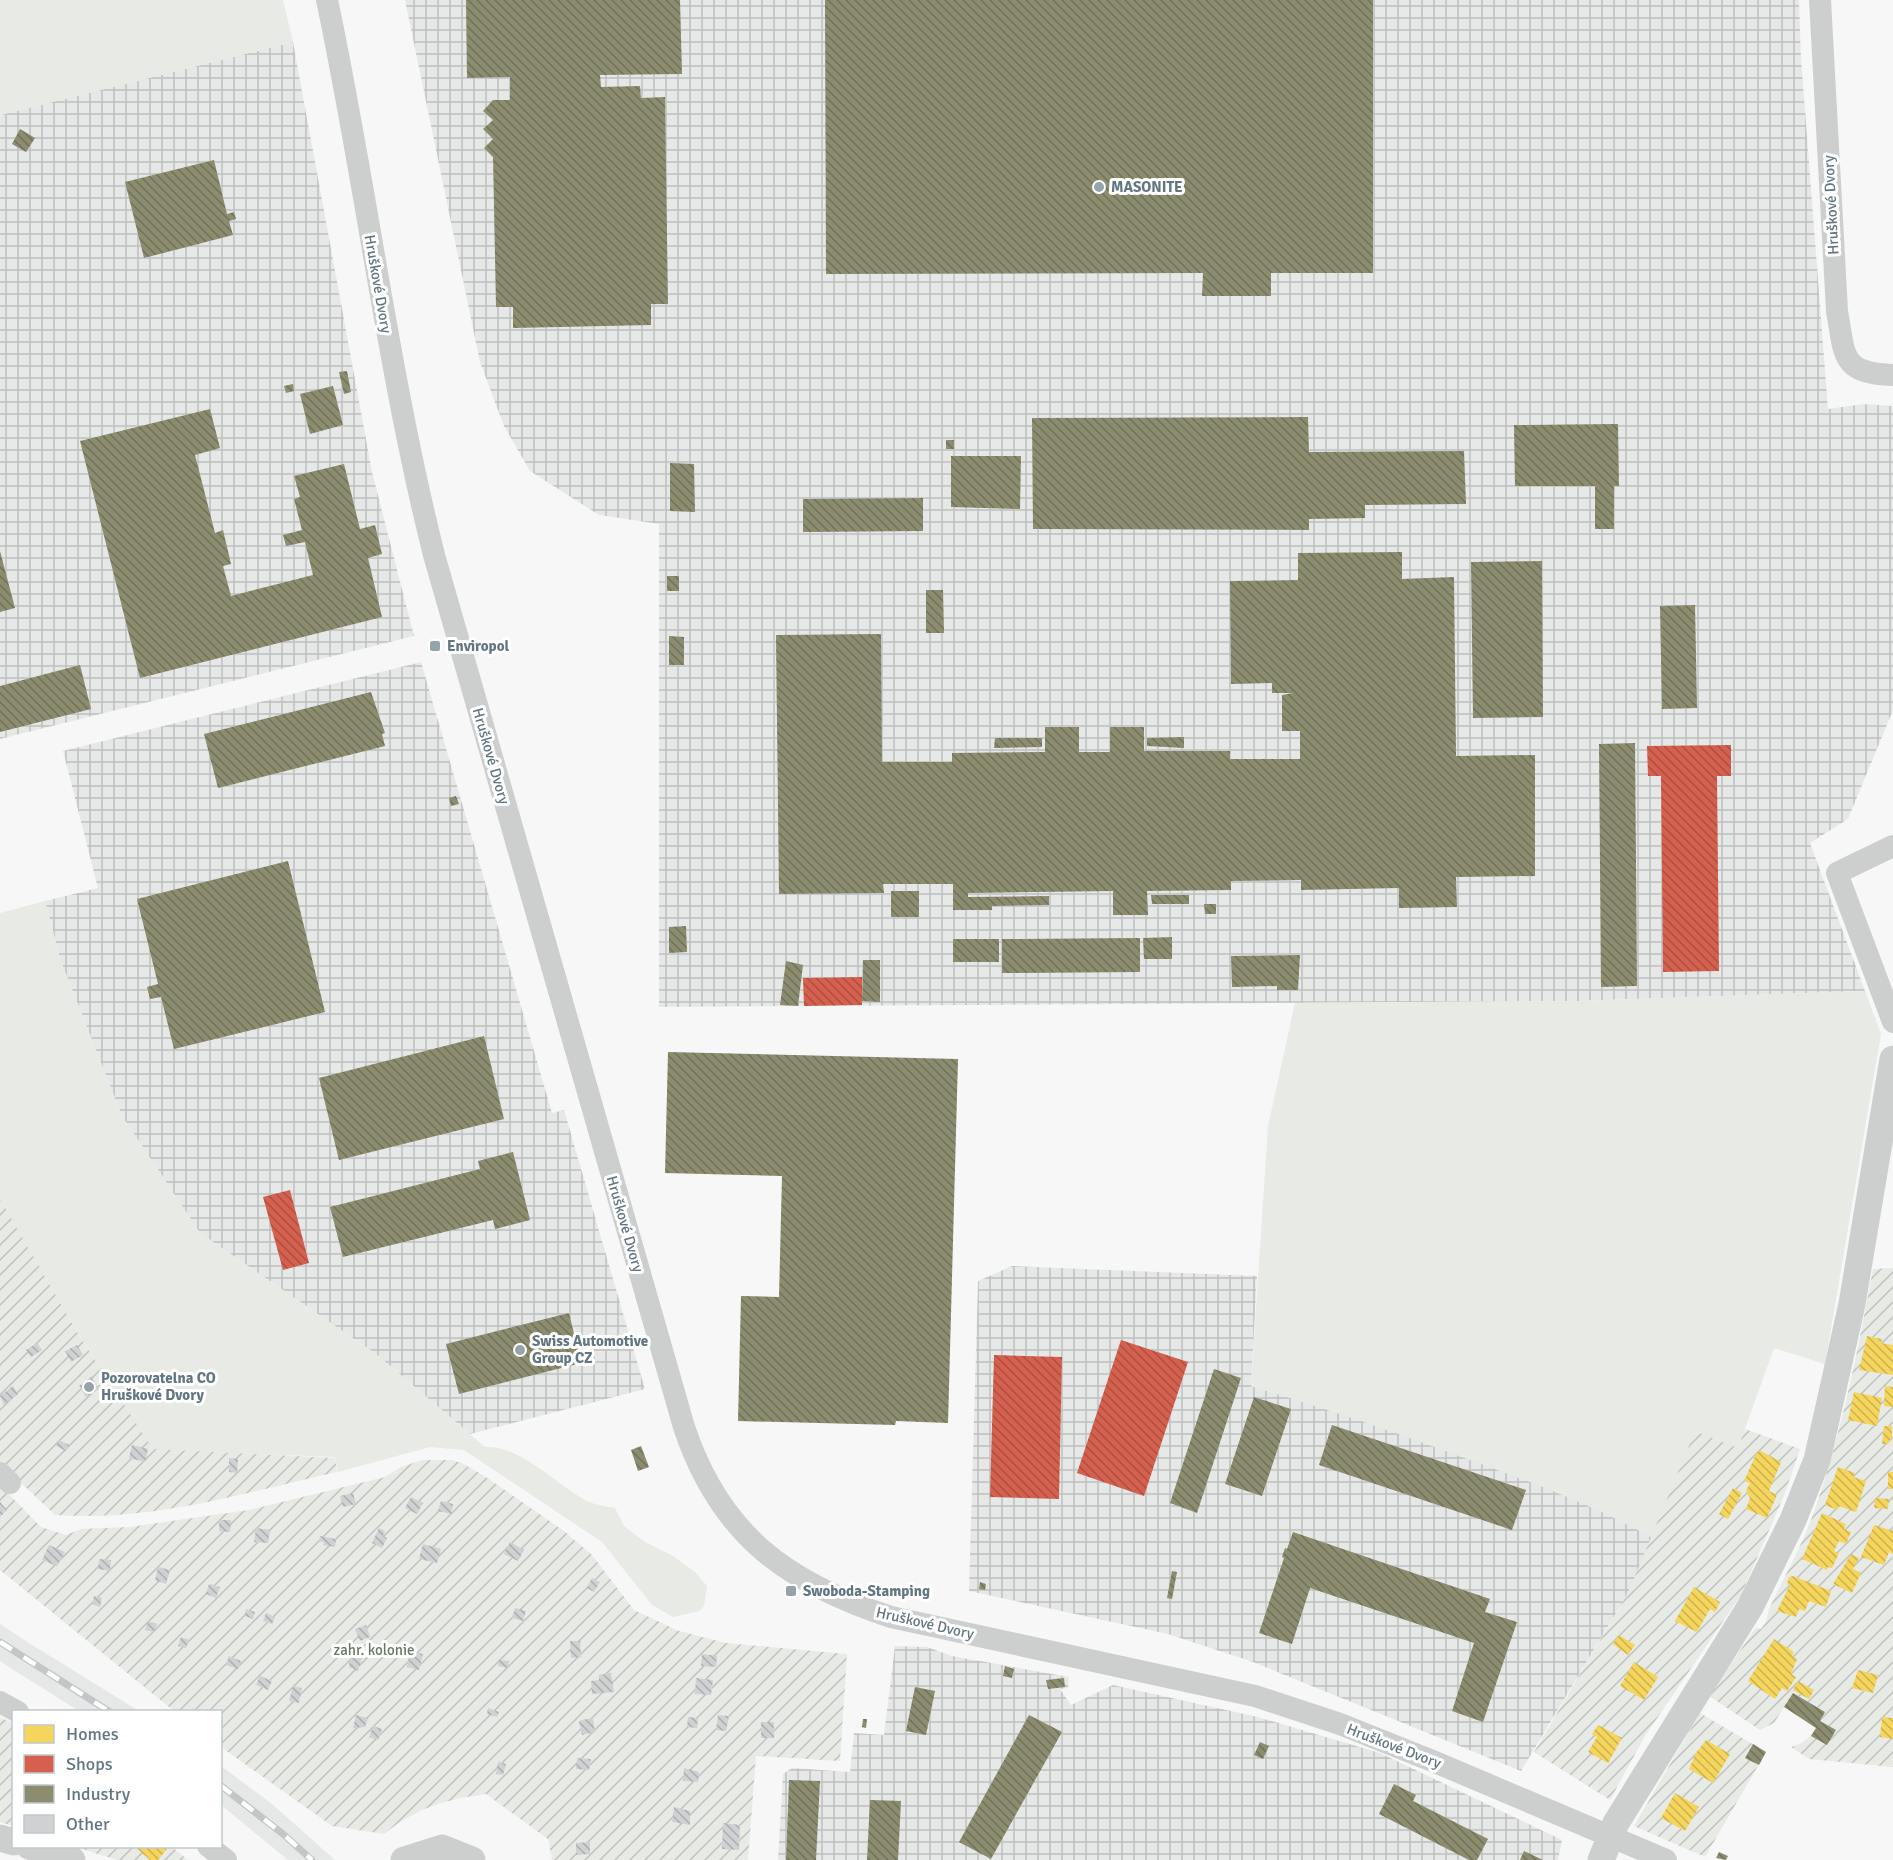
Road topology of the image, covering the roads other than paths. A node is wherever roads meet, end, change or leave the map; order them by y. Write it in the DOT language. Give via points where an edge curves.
graph roads {
  1 [pos="327,0"];
  2 [pos="1820,0"];
  3 [pos="1893,375"];
  4 [pos="1893,846"];
  5 [pos="1893,1022"];
  6 [pos="1893,1059"];
  7 [pos="0,1702"];
  8 [pos="14,1710"];
  9 [pos="35,1848"];
  10 [pos="211,1848"];
  11 [pos="1606,1849"];
  12 [pos="72,1860"];
  13 [pos="226,1860"];
  14 [pos="404,1860"];
  15 [pos="472,1860"];
  16 [pos="1665,1860"];
  1 -- 11 [label="street, Hruškové Dvory" via="383,318 415,481 434,555 669,1377 692,1450 727,1511 787,1571 849,1603 891,1617 1255,1696 1435,1762"];
  2 -- 3 [label="street, Hruškové Dvory" via="1837,311 1843,345 1857,369 1867,374"];
  4 -- 5 [label="street" via="1837,873"];
  6 -- 11 [label="street" via="1852,1304 1817,1460 1793,1520 1750,1607 1616,1823"];
  7 -- 8 [label="street"];
  9 -- 12 [label="street"];
  10 -- 13 [label="street"];
  11 -- 16 [label="street, Hruškové Dvory"];
  14 -- 15 [label="street" via="442,1848"];
}
